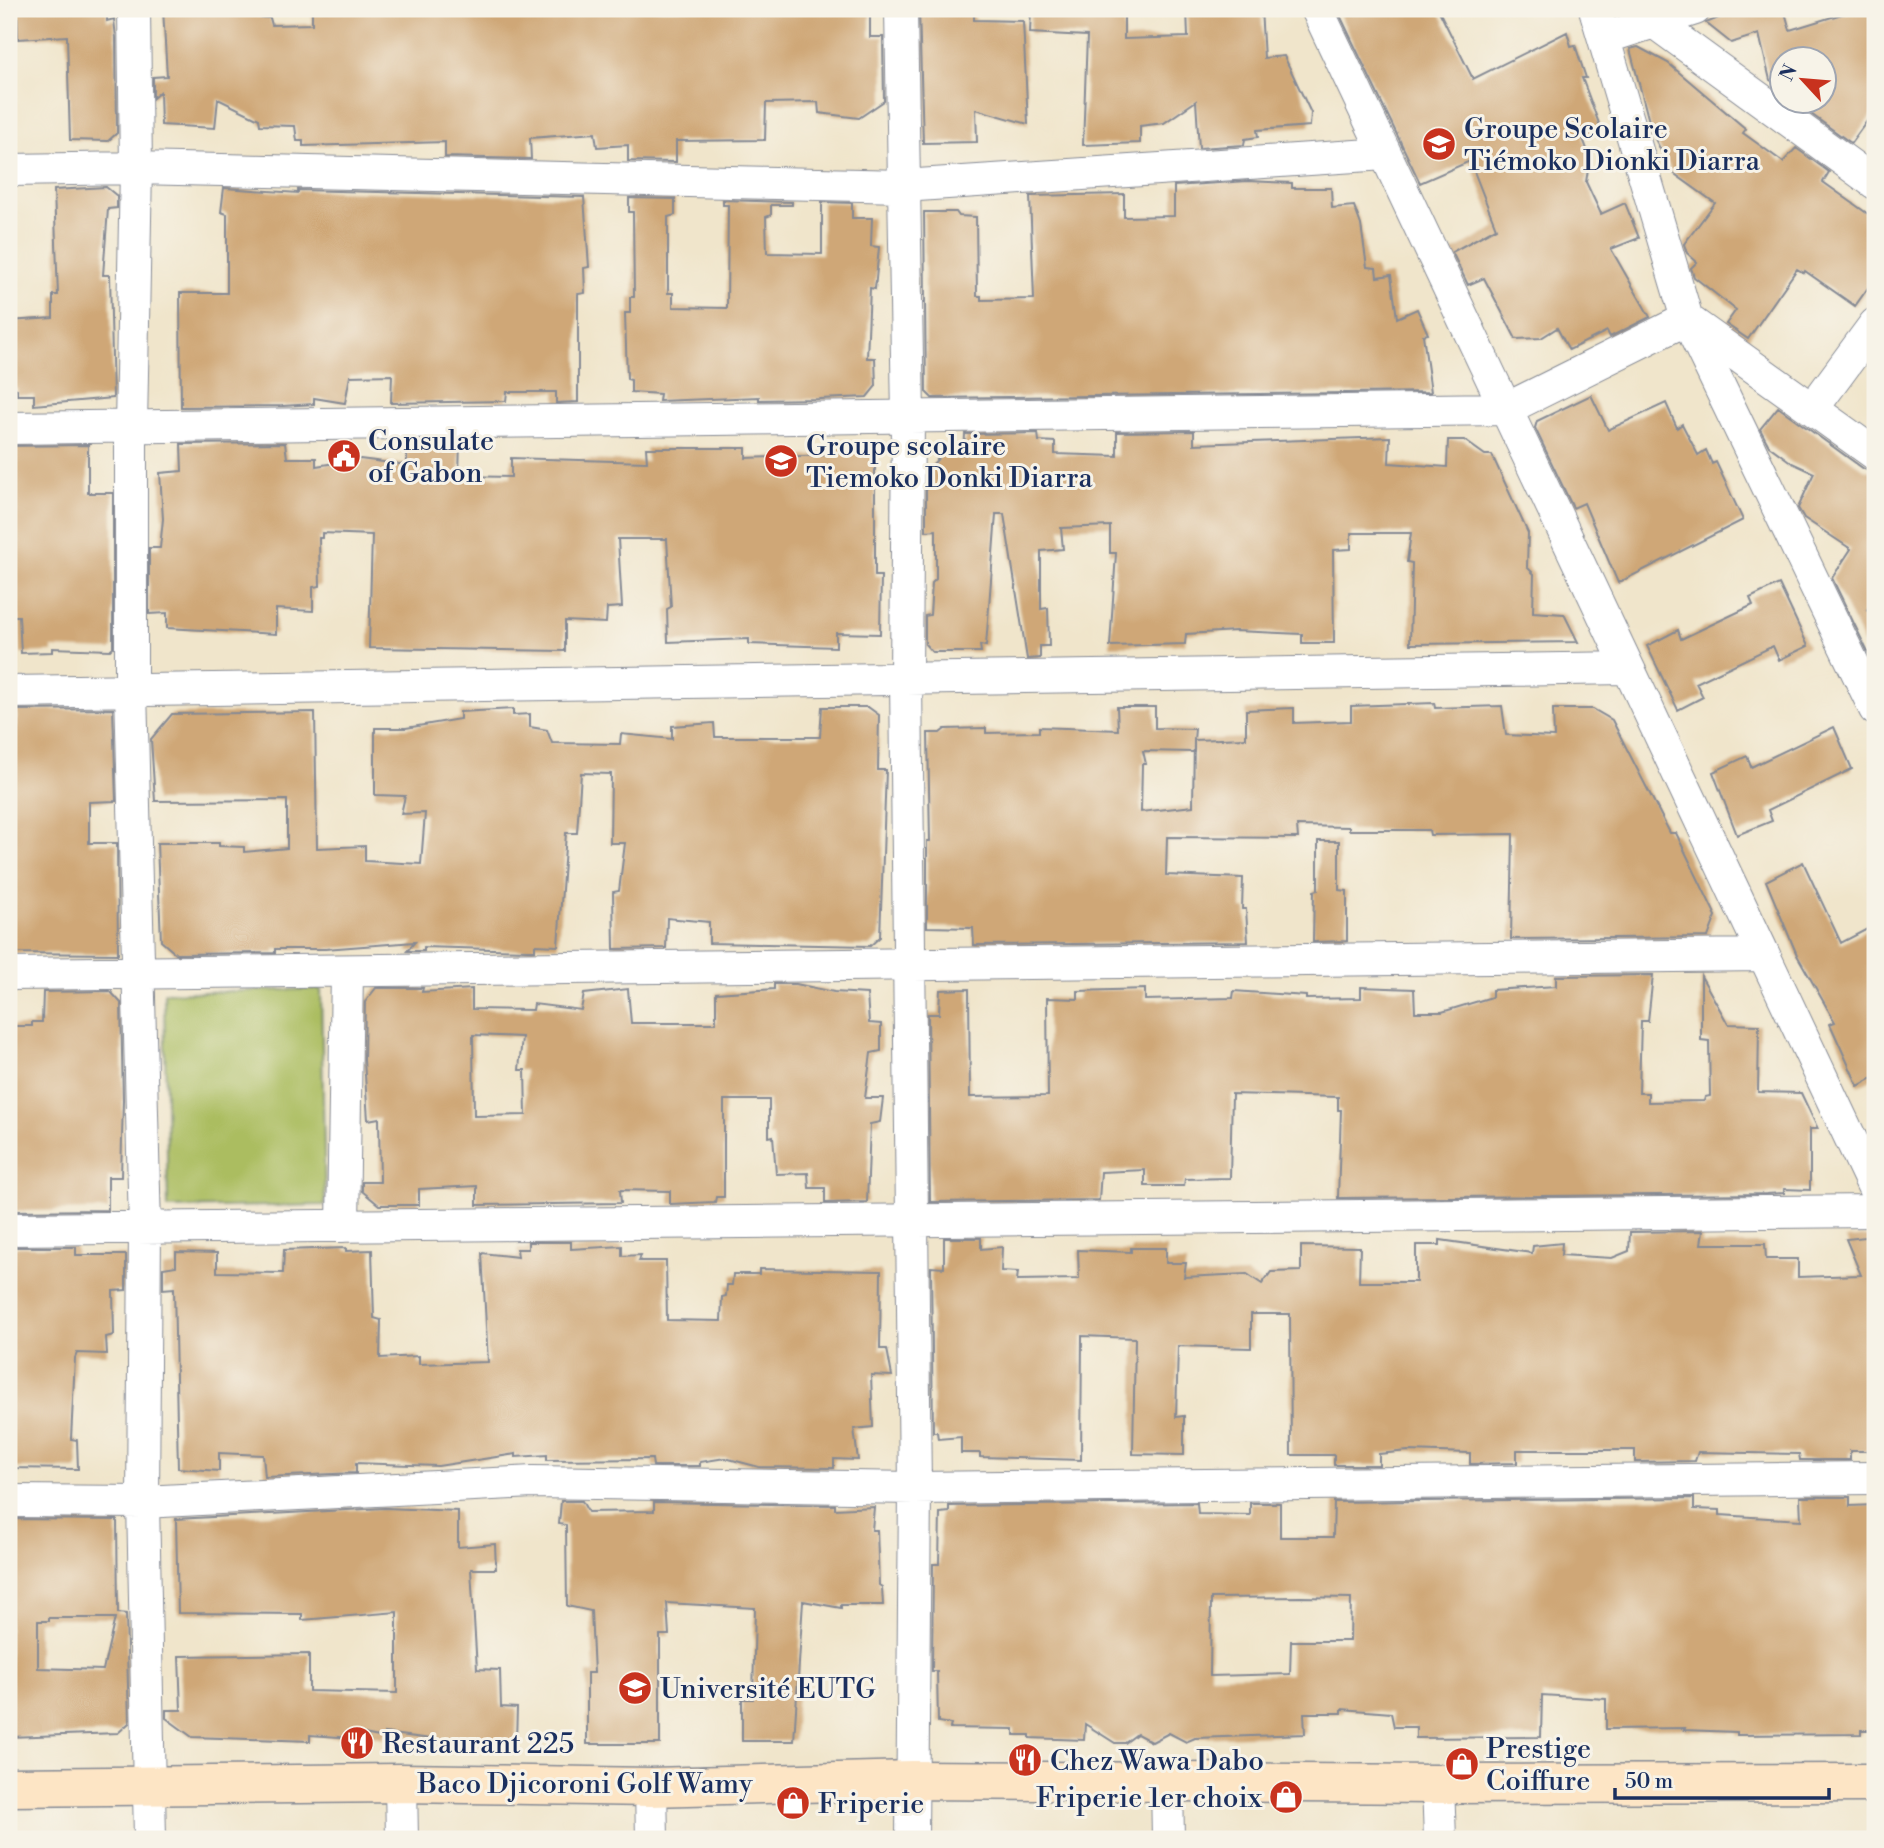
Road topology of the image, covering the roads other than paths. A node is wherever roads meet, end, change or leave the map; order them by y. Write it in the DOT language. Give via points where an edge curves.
graph roads {
  1 [pos="134,9"];
  2 [pos="901,9"];
  3 [pos="1317,9"];
  4 [pos="1695,9"];
  5 [pos="1654,22"];
  6 [pos="1599,23"];
  7 [pos="1385,154"];
  8 [pos="136,168"];
  9 [pos="9,170"];
  10 [pos="1875,183"];
  11 [pos="903,186"];
  12 [pos="1687,319"];
  13 [pos="1875,324"];
  14 [pos="1813,408"];
  15 [pos="1506,409"];
  16 [pos="908,417"];
  17 [pos="131,426"];
  18 [pos="9,428"];
  19 [pos="1875,454"];
  20 [pos="1628,668"];
  21 [pos="906,679"];
  22 [pos="131,690"];
  23 [pos="9,692"];
  24 [pos="1875,709"];
  25 [pos="1764,955"];
  26 [pos="909,965"];
  27 [pos="347,971"];
  28 [pos="138,973"];
  29 [pos="9,974"];
  30 [pos="1875,1190"];
  31 [pos="1875,1211"];
  32 [pos="913,1223"];
  33 [pos="344,1226"];
  34 [pos="145,1228"];
  35 [pos="9,1229"];
  36 [pos="1875,1478"];
  37 [pos="915,1488"];
  38 [pos="9,1502"];
  39 [pos="143,1502"];
  40 [pos="912,1780"];
  41 [pos="1167,1782"];
  42 [pos="401,1783"];
  43 [pos="1875,1783"];
  44 [pos="150,1784"];
  45 [pos="1438,1784"];
  46 [pos="9,1787"];
  47 [pos="651,1787"];
  48 [pos="150,1839"];
  49 [pos="402,1839"];
  50 [pos="652,1839"];
  51 [pos="912,1839"];
  52 [pos="1168,1839"];
  53 [pos="1440,1839"];
  1 -- 8 [label="street"];
  2 -- 11 [label="street"];
  3 -- 7 [label="street"];
  4 -- 5 [label="street"];
  5 -- 6 [label="street"];
  5 -- 10 [label="street"];
  6 -- 12 [label="street"];
  7 -- 11 [label="street"];
  7 -- 15 [label="street"];
  8 -- 9 [label="street"];
  8 -- 11 [label="street"];
  8 -- 17 [label="street"];
  11 -- 16 [label="street"];
  12 -- 14 [label="street"];
  12 -- 15 [label="street"];
  12 -- 24 [label="street"];
  13 -- 14 [label="street"];
  14 -- 19 [label="street"];
  15 -- 16 [label="street"];
  15 -- 20 [label="street"];
  16 -- 17 [label="street"];
  16 -- 21 [label="street"];
  17 -- 18 [label="street"];
  17 -- 22 [label="street"];
  20 -- 21 [label="street"];
  20 -- 25 [label="street"];
  21 -- 22 [label="street"];
  21 -- 26 [label="street"];
  22 -- 23 [label="street"];
  22 -- 28 [label="street"];
  25 -- 26 [label="street"];
  25 -- 30 [label="street"];
  26 -- 27 [label="street"];
  26 -- 32 [label="street"];
  27 -- 28 [label="street"];
  27 -- 33 [label="street"];
  28 -- 29 [label="street"];
  28 -- 34 [label="street"];
  31 -- 32 [label="street"];
  32 -- 33 [label="street"];
  32 -- 37 [label="street"];
  33 -- 34 [label="street"];
  34 -- 35 [label="street"];
  34 -- 39 [label="street"];
  36 -- 37 [label="street"];
  37 -- 39 [label="street" via="533,1482"];
  37 -- 40 [label="street"];
  38 -- 39 [label="street"];
  39 -- 44 [label="street"];
  40 -- 41 [label="street, Baco Djicoroni Golf Wamy"];
  40 -- 47 [label="street, Baco Djicoroni Golf Wamy"];
  40 -- 51 [label="street"];
  41 -- 45 [label="street, Baco Djicoroni Golf Wamy"];
  41 -- 52 [label="street"];
  42 -- 44 [label="street, Baco Djicoroni Golf Wamy"];
  42 -- 47 [label="street, Baco Djicoroni Golf Wamy"];
  42 -- 49 [label="street"];
  43 -- 45 [label="street, Baco Djicoroni Golf Wamy"];
  44 -- 46 [label="street, Baco Djicoroni Golf Wamy"];
  44 -- 48 [label="street"];
  45 -- 53 [label="street"];
  47 -- 50 [label="street"];
}
